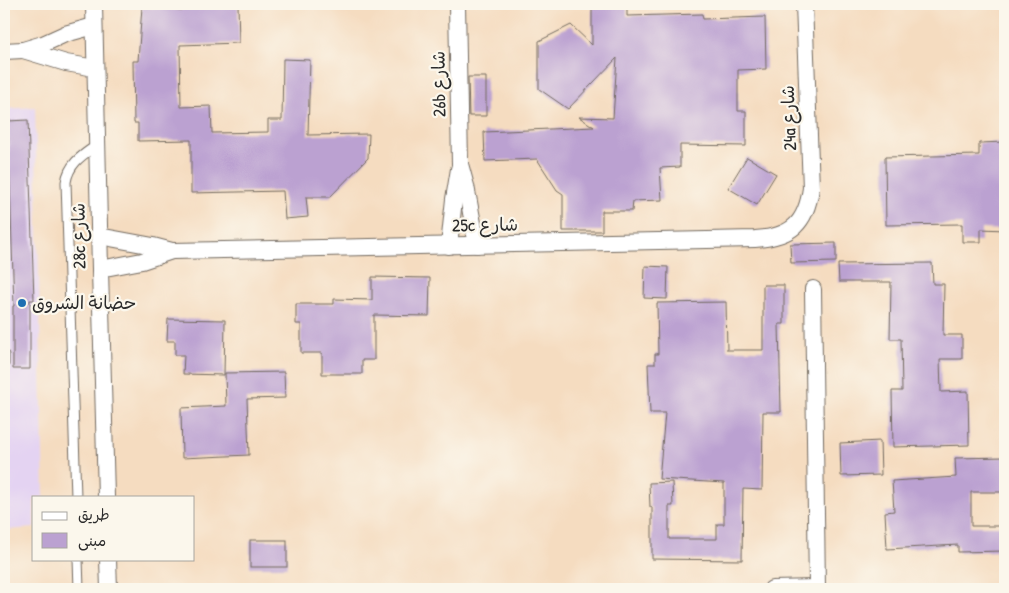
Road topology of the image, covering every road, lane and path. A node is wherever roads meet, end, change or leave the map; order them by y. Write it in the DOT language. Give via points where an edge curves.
graph roads {
  1 [pos="94,4"];
  2 [pos="457,4"];
  3 [pos="804,4"];
  4 [pos="94,26"];
  5 [pos="23,50"];
  6 [pos="4,51"];
  7 [pos="95,68"];
  8 [pos="97,145"];
  9 [pos="460,164"];
  10 [pos="796,226"];
  11 [pos="99,236"];
  12 [pos="477,245"];
  13 [pos="449,246"];
  14 [pos="172,251"];
  15 [pos="100,269"];
  16 [pos="813,289"];
  17 [pos="4,355"];
  18 [pos="4,364"];
  19 [pos="76,496"];
  20 [pos="106,496"];
  21 [pos="78,560"];
  22 [pos="108,560"];
  23 [pos="79,589"];
  24 [pos="109,589"];
  25 [pos="772,589"];
  26 [pos="817,589"];
  1 -- 4 [label="street, 28c شارع"];
  2 -- 9 [label="street, 26b شارع"];
  3 -- 10 [label="street, 24a شارع" via="811,188 804,214"];
  4 -- 5 [label="street"];
  4 -- 7 [label="street, 28c شارع"];
  5 -- 6 [label="street"];
  5 -- 7 [label="street"];
  7 -- 8 [label="street, 28c شارع"];
  8 -- 11 [label="street, 28c شارع"];
  8 -- 19 [label="lane" via="73,164 66,182"];
  9 -- 12 [label="street, 26b شارع"];
  9 -- 13 [label="street, 26b شارع"];
  10 -- 12 [label="street, 25c شارع" via="770,238"];
  11 -- 14 [label="street, 25c شارع"];
  11 -- 15 [label="street, 28c شارع"];
  12 -- 13 [label="street, 25c شارع"];
  13 -- 14 [label="street, 25c شارع"];
  14 -- 15 [label="street, 25c شارع" via="142,262"];
  15 -- 20 [label="street, 28c شارع"];
  16 -- 26 [label="street"];
  17 -- 18 [label="lane"];
  21 -- 23 [label="lane"];
  22 -- 24 [label="street"];
  25 -- 26 [label="street"];
}
